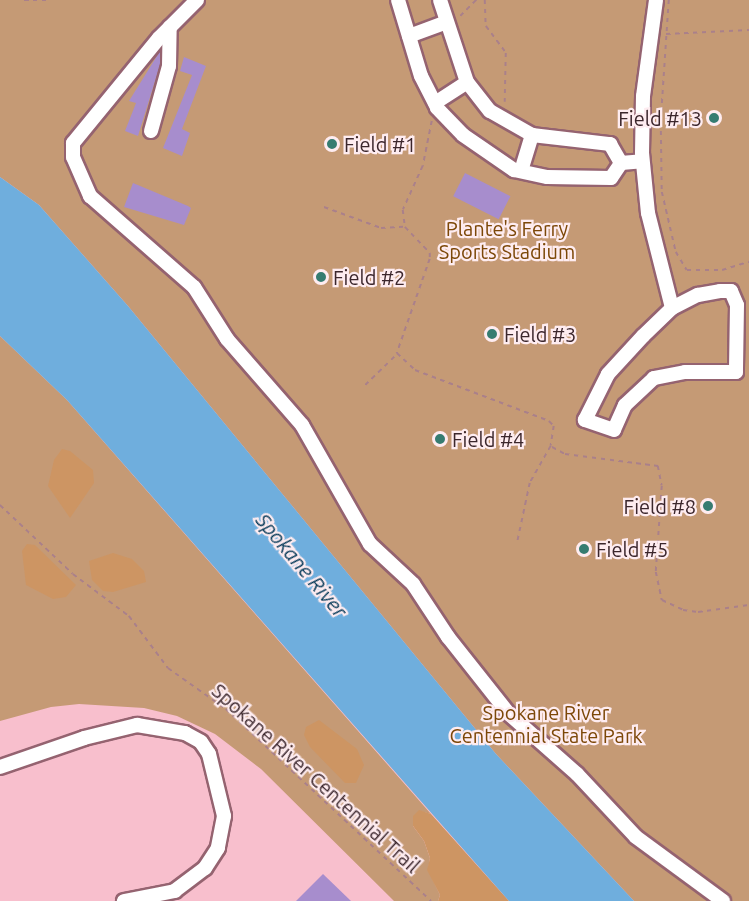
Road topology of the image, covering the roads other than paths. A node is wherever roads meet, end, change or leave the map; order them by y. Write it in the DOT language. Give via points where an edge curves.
graph roads {
  1 [pos="197,0"];
  2 [pos="398,0"];
  3 [pos="440,0"];
  4 [pos="656,0"];
  5 [pos="447,22"];
  6 [pos="170,27"];
  7 [pos="409,36"];
  8 [pos="467,82"];
  9 [pos="438,108"];
  10 [pos="151,131"];
  11 [pos="532,135"];
  12 [pos="642,162"];
  13 [pos="621,163"];
  14 [pos="521,171"];
  15 [pos="672,308"];
  16 [pos="0,767"];
  17 [pos="124,901"];
  18 [pos="723,901"];
  1 -- 6 [label="lane"];
  2 -- 7 [label="lane"];
  3 -- 5 [label="lane"];
  4 -- 12 [label="lane" via="644,96"];
  5 -- 7 [label="lane"];
  5 -- 8 [label="lane"];
  6 -- 10 [label="lane" via="168,66"];
  6 -- 18 [label="lane" via="73,144 73,157 90,196 194,287 227,339 302,426 370,544 413,584 448,637 508,714 577,774 636,837"];
  7 -- 9 [label="lane"];
  8 -- 9 [label="lane"];
  8 -- 11 [label="lane" via="490,111"];
  9 -- 14 [label="lane" via="462,135"];
  11 -- 13 [label="lane" via="599,140 610,144"];
  11 -- 14 [label="lane"];
  12 -- 13 [label="lane"];
  12 -- 15 [label="lane" via="648,213"];
  13 -- 14 [label="lane" via="611,178 548,177"];
  15 -- 15 [label="lane" via="698,296 731,291 737,305 736,372 686,372 654,378 626,405 614,430 585,420 608,374"];
  16 -- 17 [label="lane" via="84,738 137,726 185,733 201,742 208,754 224,816 218,848 205,868 175,891"];
}
